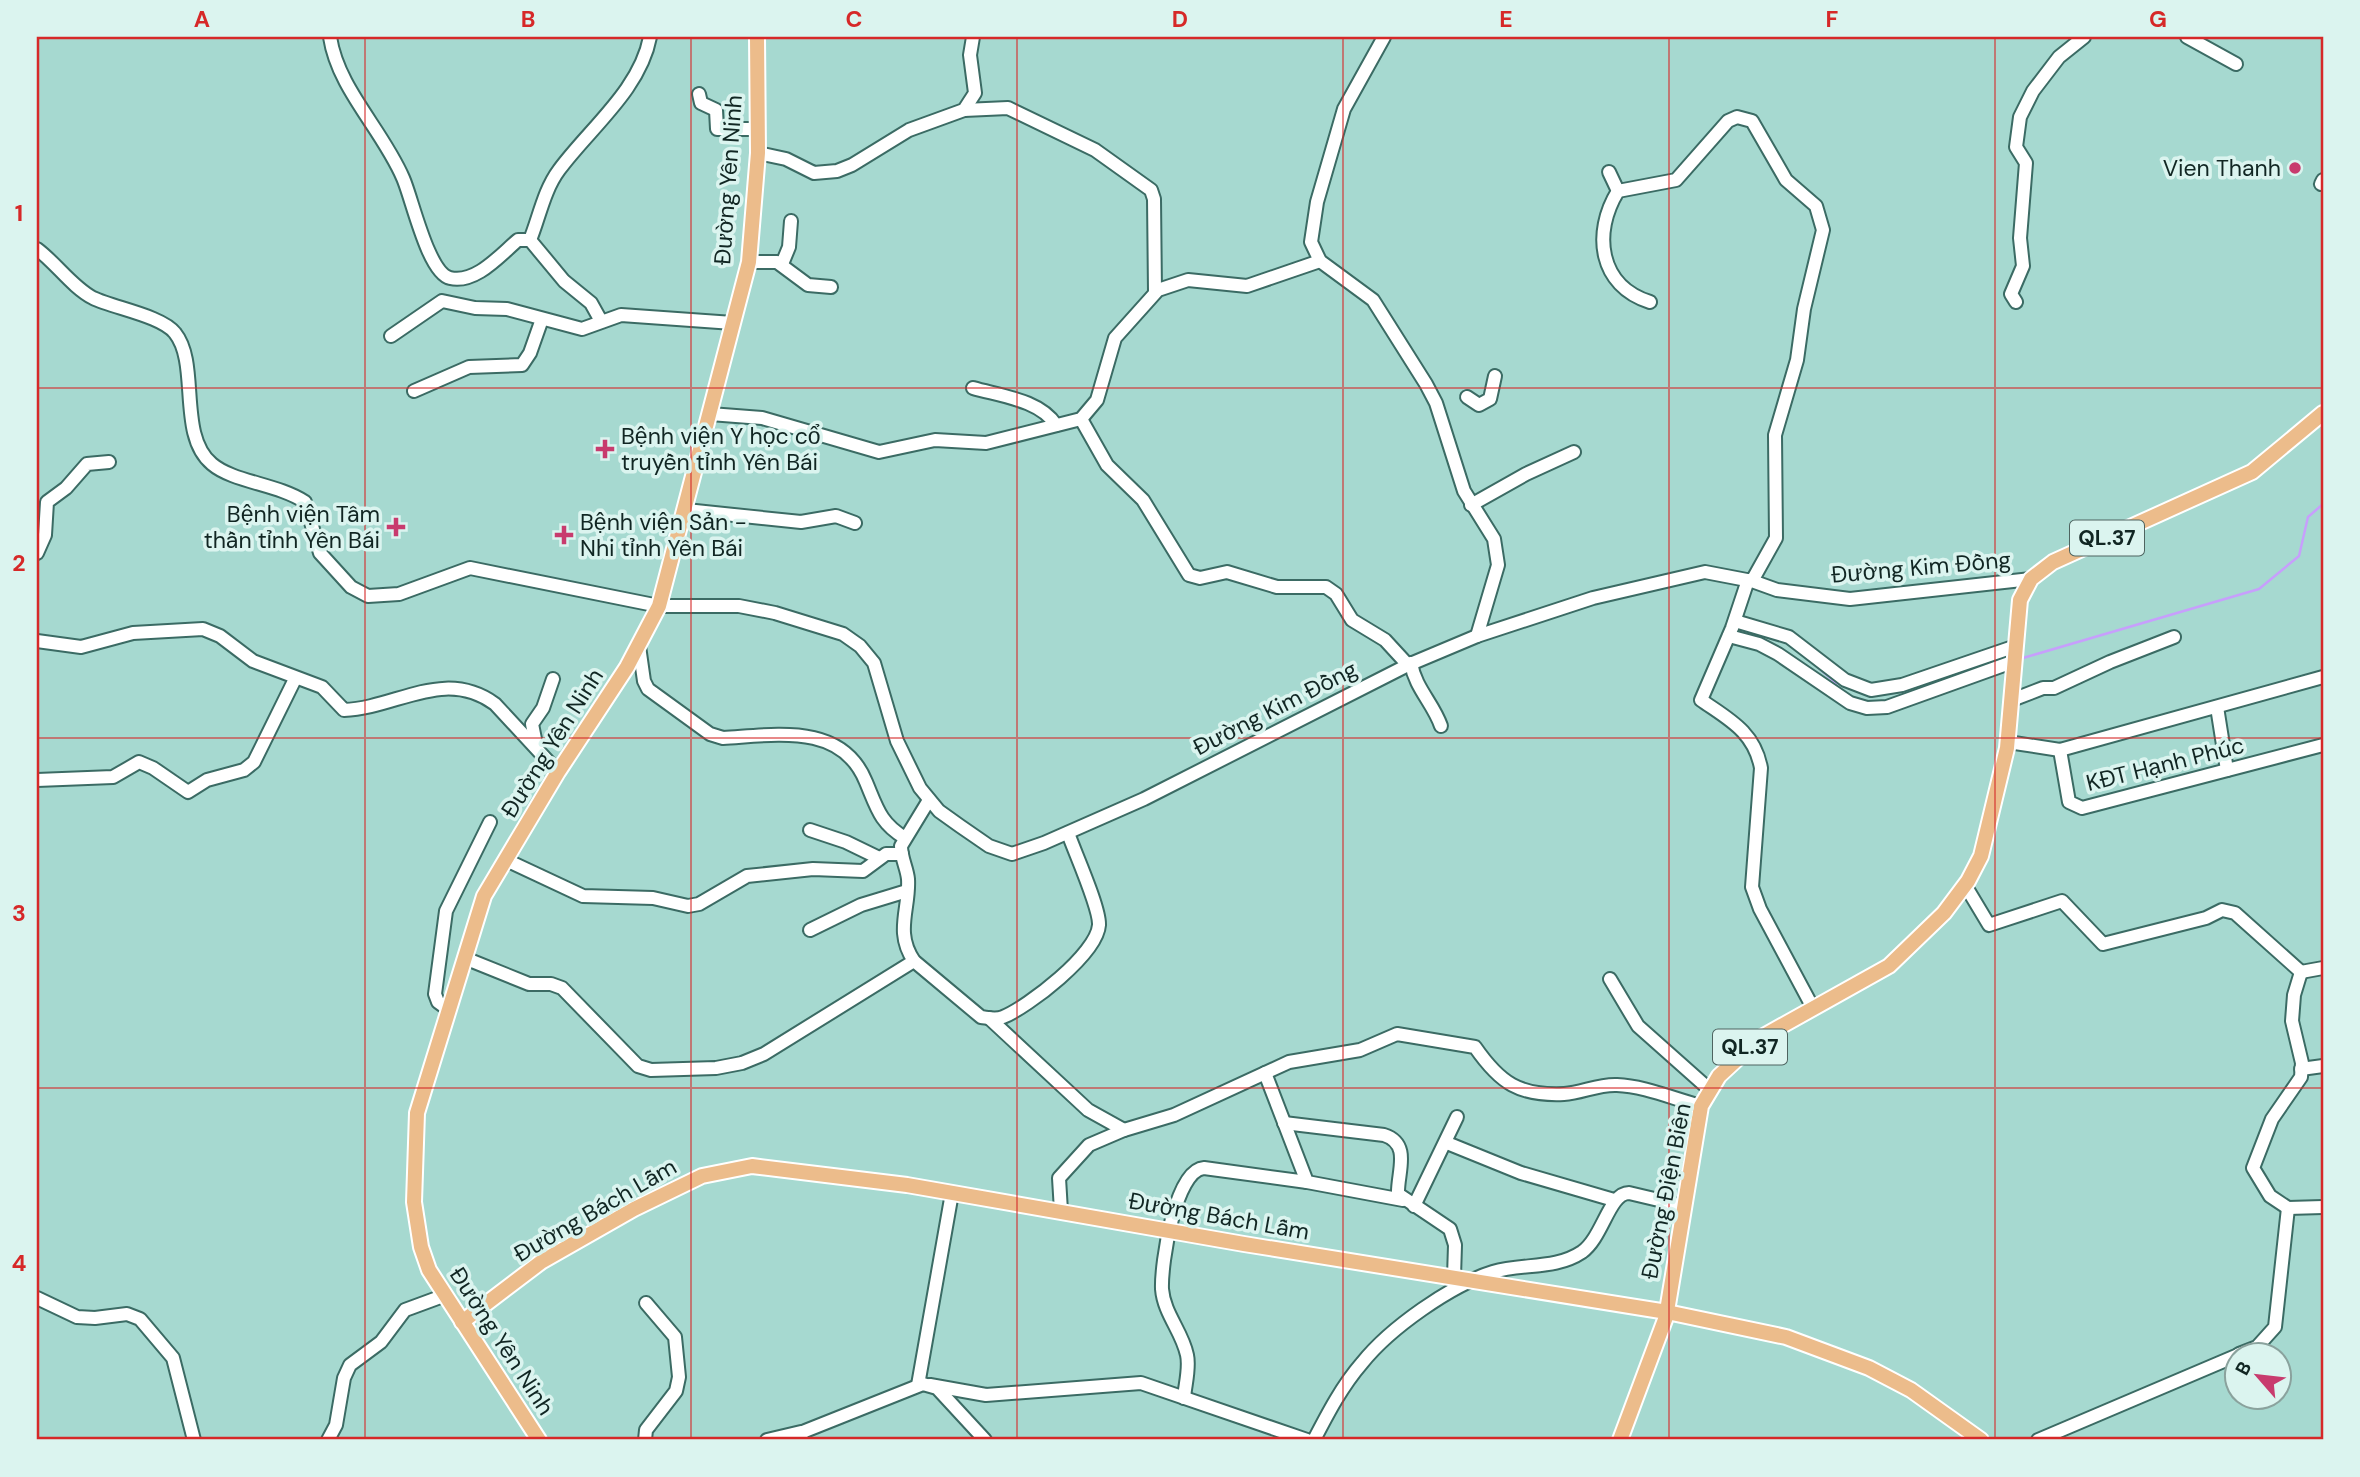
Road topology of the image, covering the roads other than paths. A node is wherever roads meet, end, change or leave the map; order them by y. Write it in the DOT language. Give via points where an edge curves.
graph roads {
  1 [pos="330,37"];
  2 [pos="650,37"];
  3 [pos="757,37"];
  4 [pos="974,37"];
  5 [pos="1384,37"];
  6 [pos="2084,37"];
  7 [pos="2187,37"];
  8 [pos="2216,37"];
  9 [pos="2209,49"];
  10 [pos="2236,64"];
  11 [pos="699,94"];
  12 [pos="964,110"];
  13 [pos="758,129"];
  14 [pos="758,153"];
  15 [pos="1609,172"];
  16 [pos="1618,191"];
  17 [pos="791,221"];
  18 [pos="530,240"];
  19 [pos="37,249"];
  20 [pos="1321,261"];
  21 [pos="749,262"];
  22 [pos="782,264"];
  23 [pos="831,287"];
  24 [pos="1155,292"];
  25 [pos="1650,302"];
  26 [pos="2016,302"];
  27 [pos="542,319"];
  28 [pos="601,321"];
  29 [pos="733,323"];
  30 [pos="391,337"];
  31 [pos="1495,376"];
  32 [pos="973,388"];
  33 [pos="414,391"];
  34 [pos="1467,397"];
  35 [pos="2323,412"];
  36 [pos="710,414"];
  37 [pos="1081,419"];
  38 [pos="1056,425"];
  39 [pos="1573,452"];
  40 [pos="109,462"];
  41 [pos="1472,505"];
  42 [pos="686,510"];
  43 [pos="855,523"];
  44 [pos="37,553"];
  45 [pos="2031,579"];
  46 [pos="1750,580"];
  47 [pos="659,606"];
  48 [pos="1735,621"];
  49 [pos="1477,636"];
  50 [pos="1729,636"];
  51 [pos="2174,637"];
  52 [pos="37,641"];
  53 [pos="639,646"];
  54 [pos="2015,654"];
  55 [pos="1410,664"];
  56 [pos="2323,677"];
  57 [pos="295,679"];
  58 [pos="553,679"];
  59 [pos="2012,699"];
  60 [pos="2217,707"];
  61 [pos="1441,726"];
  62 [pos="2008,742"];
  63 [pos="2323,745"];
  64 [pos="2060,750"];
  65 [pos="539,751"];
  66 [pos="2227,770"];
  67 [pos="558,772"];
  68 [pos="37,780"];
  69 [pos="929,800"];
  70 [pos="490,822"];
  71 [pos="810,830"];
  72 [pos="1068,833"];
  73 [pos="905,838"];
  74 [pos="902,854"];
  75 [pos="879,858"];
  76 [pos="506,860"];
  77 [pos="1965,885"];
  78 [pos="907,891"];
  79 [pos="810,930"];
  80 [pos="467,959"];
  81 [pos="914,961"];
  82 [pos="2323,968"];
  83 [pos="2301,972"];
  84 [pos="1610,979"];
  85 [pos="1813,1008"];
  86 [pos="449,1010"];
  87 [pos="989,1018"];
  88 [pos="2323,1066"];
  89 [pos="2301,1069"];
  90 [pos="1265,1073"];
  91 [pos="1710,1090"];
  92 [pos="1700,1106"];
  93 [pos="1457,1118"];
  94 [pos="1284,1123"];
  95 [pos="1124,1130"];
  96 [pos="1447,1143"];
  97 [pos="1307,1182"];
  98 [pos="952,1192"];
  99 [pos="1614,1200"];
  100 [pos="1409,1203"];
  101 [pos="1684,1206"];
  102 [pos="2323,1207"];
  103 [pos="2288,1208"];
  104 [pos="1061,1211"];
  105 [pos="1170,1231"];
  106 [pos="1454,1277"];
  107 [pos="1474,1280"];
  108 [pos="443,1296"];
  109 [pos="37,1298"];
  110 [pos="646,1303"];
  111 [pos="1667,1312"];
  112 [pos="462,1322"];
  113 [pos="2263,1340"];
  114 [pos="2224,1361"];
  115 [pos="924,1385"];
  116 [pos="1184,1398"];
  117 [pos="805,1431"];
  118 [pos="194,1440"];
  119 [pos="328,1440"];
  120 [pos="538,1440"];
  121 [pos="645,1440"];
  122 [pos="766,1440"];
  123 [pos="792,1440"];
  124 [pos="985,1440"];
  125 [pos="1307,1440"];
  126 [pos="1314,1440"];
  127 [pos="1620,1440"];
  128 [pos="1981,1440"];
  129 [pos="2038,1440"];
  1 -- 18 [label="street" via="340,74 391,149 439,271 454,278 475,273 518,240"];
  2 -- 18 [label="street" via="625,88 551,183"];
  3 -- 13 [label="main road, Đường Yên Ninh"];
  4 -- 12 [label="street" via="970,54 975,93"];
  5 -- 20 [label="street" via="1348,100 1317,202 1311,242"];
  6 -- 26 [label="street" via="2028,87 2020,117 2016,147 2026,163 2022,267 2011,294"];
  7 -- 9 [label="street"];
  8 -- 9 [label="street"];
  9 -- 10 [label="street"];
  11 -- 13 [label="street" via="701,103 716,110 717,129"];
  12 -- 14 [label="street" via="909,130 837,171 814,173 780,157"];
  12 -- 24 [label="street" via="1008,108 1095,150 1151,190"];
  13 -- 14 [label="main road, Đường Yên Ninh"];
  14 -- 21 [label="main road, Đường Yên Ninh"];
  15 -- 16 [label="street"];
  16 -- 25 [label="street" via="1606,210 1605,257 1614,281 1630,296"];
  16 -- 46 [label="street" via="1676,180 1728,121 1742,117 1756,125 1783,175 1822,216 1797,360 1775,435 1776,538"];
  17 -- 22 [label="street"];
  18 -- 28 [label="street" via="564,281 591,303"];
  19 -- 47 [label="street, Đường Kim Đồng" via="89,296 165,325 176,334 203,454 220,469 277,487 305,502 320,553 359,593 376,597 399,594 470,568"];
  20 -- 24 [label="street" via="1254,285 1188,280"];
  20 -- 41 [label="street" via="1373,300 1426,384"];
  21 -- 22 [label="street"];
  21 -- 29 [label="main road, Đường Yên Ninh"];
  22 -- 23 [label="street" via="808,285"];
  24 -- 37 [label="street" via="1115,338 1097,400"];
  27 -- 28 [label="street" via="586,330"];
  27 -- 30 [label="street" via="498,307 442,302"];
  27 -- 33 [label="street" via="522,365 469,367"];
  28 -- 29 [label="street" via="628,314"];
  29 -- 36 [label="main road, Đường Yên Ninh"];
  31 -- 34 [label="street" via="1490,399 1479,405"];
  32 -- 38 [label="street" via="1035,407 1051,416"];
  35 -- 45 [label="main road, QL.37" via="2252,472 2053,562"];
  36 -- 38 [label="street" via="762,418 879,452 935,440 986,443"];
  36 -- 42 [label="main road, Đường Yên Ninh"];
  37 -- 38 [label="street"];
  37 -- 55 [label="street" via="1107,465 1139,495 1189,575 1200,578 1227,572 1277,587 1326,587 1336,594 1352,620 1385,640"];
  39 -- 41 [label="street"];
  40 -- 44 [label="street" via="86,464 66,488 49,499 45,535"];
  41 -- 49 [label="street" via="1494,539 1498,558"];
  42 -- 43 [label="street" via="801,522 836,516"];
  42 -- 47 [label="main road, Đường Yên Ninh"];
  45 -- 46 [label="street, Đường Kim Đồng" via="1850,599 1777,590"];
  45 -- 54 [label="main road, Đường Điện Biên / QL.37" via="2020,600"];
  46 -- 48 [label="street"];
  46 -- 49 [label="street, Đường Kim Đồng" via="1693,573 1593,598"];
  47 -- 53 [label="main road, Đường Yên Ninh"];
  47 -- 69 [label="street, Đường Kim Đồng" via="739,606 796,619 852,640 874,663 897,741"];
  48 -- 50 [label="street"];
  48 -- 54 [label="street" via="1789,637 1845,680 1871,690"];
  49 -- 55 [label="street, Đường Kim Đồng"];
  50 -- 54 [label="street" via="1765,646 1850,703 1867,708 1887,707"];
  50 -- 85 [label="street" via="1701,700 1736,723 1758,754 1761,768 1752,887"];
  51 -- 59 [label="street" via="2054,688"];
  52 -- 57 [label="street" via="81,647 133,633 203,629 253,661"];
  53 -- 67 [label="main road, Đường Yên Ninh"];
  53 -- 73 [label="street" via="646,687 710,734 723,738 813,736 833,743 862,772 882,820"];
  54 -- 59 [label="main road, Đường Điện Biên / QL.37"];
  55 -- 61 [label="street"];
  55 -- 72 [label="street, Đường Kim Đồng"];
  56 -- 60 [label="street, KĐT Hạnh Phúc"];
  57 -- 65 [label="street" via="322,687 344,710 435,687 478,695 499,707"];
  57 -- 68 [label="street" via="261,754 237,773 206,780 188,792 139,762 113,777"];
  58 -- 65 [label="street" via="532,724"];
  59 -- 62 [label="main road, Đường Điện Biên / QL.37"];
  60 -- 64 [label="street, KĐT Hạnh Phúc"];
  60 -- 66 [label="street"];
  62 -- 64 [label="street, KĐT Hạnh Phúc"];
  62 -- 77 [label="main road, Đường Điện Biên / QL.37" via="1981,856"];
  63 -- 66 [label="street, KĐT Hạnh Phúc"];
  64 -- 66 [label="street, KĐT Hạnh Phúc" via="2069,802 2082,808"];
  65 -- 67 [label="street"];
  67 -- 76 [label="main road, Đường Yên Ninh"];
  69 -- 72 [label="street, Đường Kim Đồng" via="1000,852 1019,853"];
  69 -- 73 [label="street"];
  70 -- 86 [label="street" via="444,918 435,994 438,1003"];
  71 -- 75 [label="street"];
  72 -- 87 [label="street" via="1099,925 1085,953 1068,971 1005,1016"];
  73 -- 74 [label="street"];
  74 -- 75 [label="street"];
  74 -- 78 [label="street"];
  75 -- 76 [label="street" via="863,871 813,869 747,876 691,906 653,898 583,896"];
  76 -- 80 [label="main road, Đường Yên Ninh" via="480,906"];
  77 -- 83 [label="street" via="1989,925 2062,901 2103,944 2222,910 2235,913"];
  77 -- 85 [label="main road, Đường Điện Biên / QL.37" via="1944,914 1889,966"];
  78 -- 79 [label="street" via="861,905"];
  78 -- 81 [label="street" via="903,922"];
  80 -- 81 [label="street" via="529,984 551,984 565,990 630,1060 651,1070 716,1068 752,1059"];
  80 -- 86 [label="main road, Đường Yên Ninh"];
  81 -- 87 [label="street" via="971,1010"];
  82 -- 83 [label="street"];
  83 -- 89 [label="street" via="2292,1021"];
  84 -- 91 [label="street" via="1638,1026"];
  85 -- 91 [label="main road, Đường Điện Biên / QL.37" via="1759,1038 1718,1076"];
  86 -- 108 [label="main road, Đường Yên Ninh" via="416,1112 414,1136 417,1227 429,1270"];
  87 -- 95 [label="street" via="1088,1110"];
  88 -- 89 [label="street"];
  89 -- 103 [label="street" via="2301,1077 2272,1119 2253,1168 2270,1196"];
  90 -- 92 [label="street" via="1289,1062 1360,1050 1397,1034 1475,1047 1514,1089 1565,1094 1622,1086"];
  90 -- 94 [label="street"];
  90 -- 95 [label="street" via="1174,1115"];
  91 -- 92 [label="main road, Đường Điện Biên / QL.37"];
  92 -- 101 [label="main road, Đường Điện Biên / QL.37"];
  93 -- 96 [label="street"];
  94 -- 97 [label="street"];
  94 -- 100 [label="street" via="1390,1136 1401,1149 1397,1190"];
  95 -- 104 [label="street" via="1089,1145 1059,1178"];
  96 -- 99 [label="street" via="1521,1173"];
  96 -- 100 [label="street"];
  97 -- 100 [label="street"];
  97 -- 105 [label="street" via="1195,1169 1180,1191"];
  98 -- 104 [label="main road, Đường Bách Lẫm"];
  98 -- 112 [label="main road, Đường Bách Lẫm" via="752,1166 702,1176 541,1262"];
  98 -- 115 [label="street"];
  99 -- 101 [label="street" via="1626,1192"];
  99 -- 107 [label="street" via="1599,1234 1574,1256 1549,1265 1496,1271"];
  100 -- 106 [label="street" via="1450,1229 1455,1245"];
  101 -- 111 [label="main road, Đường Điện Biên / QL.37"];
  102 -- 103 [label="street"];
  103 -- 113 [label="street" via="2275,1327"];
  104 -- 105 [label="main road, Đường Bách Lẫm"];
  105 -- 106 [label="main road, Đường Bách Lẫm"];
  105 -- 116 [label="street" via="1162,1287 1168,1315 1187,1354"];
  106 -- 107 [label="main road, Đường Bách Lẫm"];
  107 -- 111 [label="main road, Đường Bách Lẫm"];
  107 -- 126 [label="street" via="1443,1296 1364,1360"];
  108 -- 112 [label="main road, Đường Yên Ninh"];
  108 -- 119 [label="street" via="405,1310 382,1342 350,1365"];
  109 -- 118 [label="street" via="77,1317 127,1314 140,1319 173,1358"];
  110 -- 121 [label="street" via="675,1337 679,1377 676,1391 646,1430"];
  111 -- 127 [label="main road, Đường Điện Biên / QL.37"];
  111 -- 128 [label="main road, Đường Bách Lẫm" via="1786,1337 1870,1368 1911,1390"];
  112 -- 120 [label="main road, Đường Yên Ninh"];
  114 -- 129 [label="street"];
  115 -- 116 [label="street" via="986,1395 1141,1383"];
  115 -- 117 [label="street"];
  115 -- 124 [label="street"];
  116 -- 125 [label="street"];
  117 -- 122 [label="street"];
  117 -- 123 [label="street"];
}
